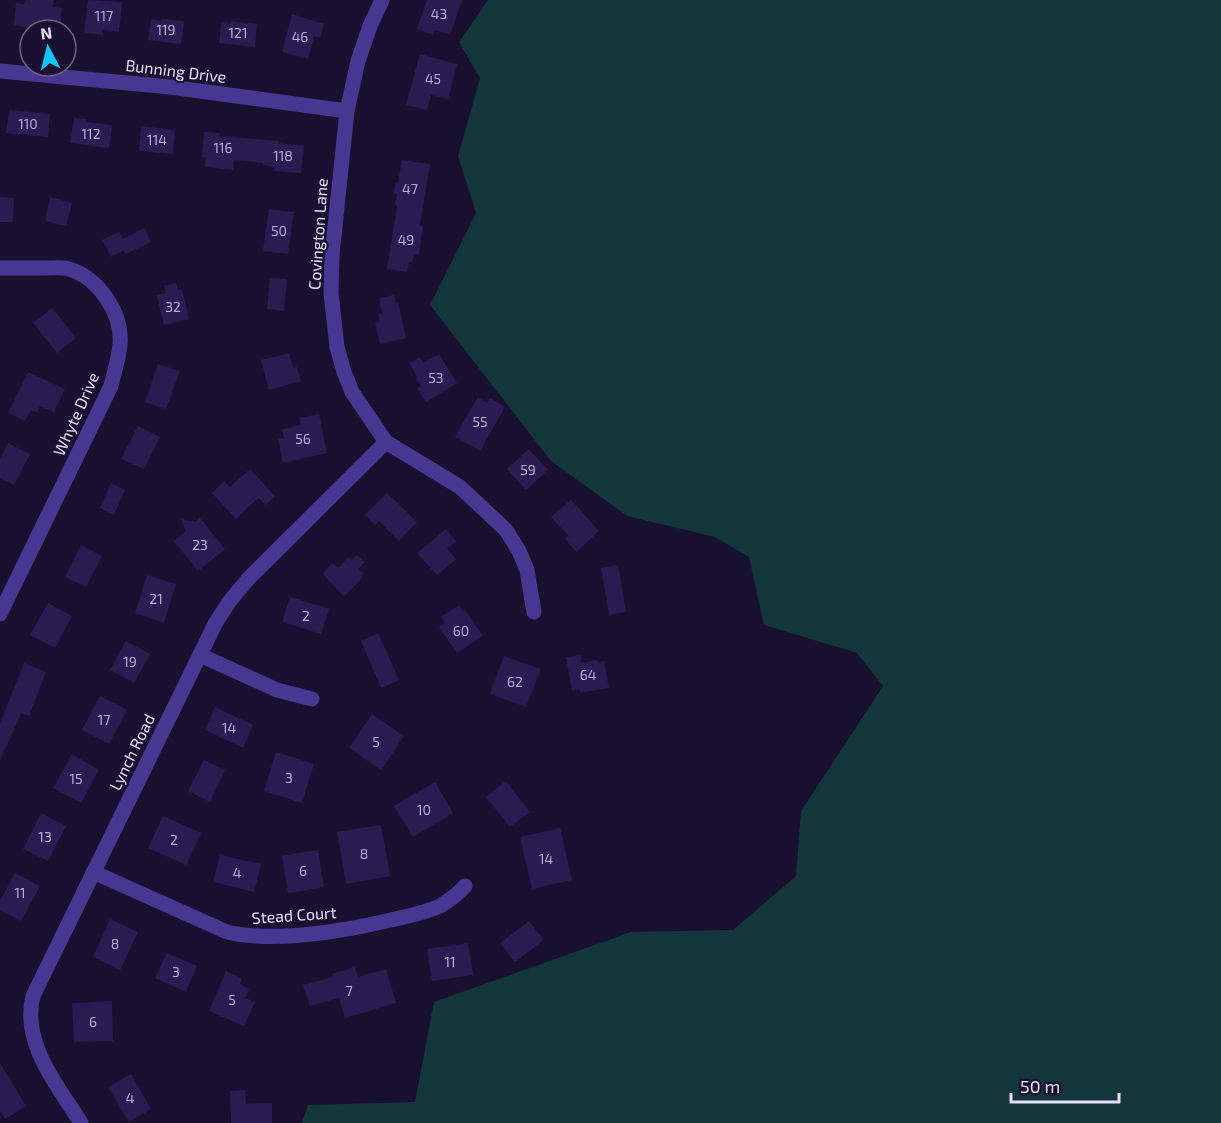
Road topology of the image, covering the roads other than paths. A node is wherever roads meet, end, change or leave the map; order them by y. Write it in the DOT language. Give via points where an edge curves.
graph roads {
  1 [pos="382,0"];
  2 [pos="0,71"];
  3 [pos="347,111"];
  4 [pos="0,268"];
  5 [pos="386,442"];
  6 [pos="534,612"];
  7 [pos="0,614"];
  8 [pos="200,655"];
  9 [pos="312,699"];
  10 [pos="93,872"];
  11 [pos="465,886"];
  12 [pos="81,1123"];
  1 -- 3 [label="street, Covington Lane" via="369,26"];
  2 -- 3 [label="street, Bunning Drive" via="170,87"];
  3 -- 5 [label="street, Covington Lane" via="332,255 337,347 352,392"];
  4 -- 7 [label="street, Whyte Drive" via="68,269 80,274 92,282 114,310 120,345 111,386"];
  5 -- 6 [label="street, Covington Lane" via="460,487 506,530 528,570"];
  5 -- 8 [label="street, Lynch Road" via="249,578 215,624"];
  8 -- 9 [label="street" via="277,690"];
  8 -- 10 [label="street, Lynch Road"];
  10 -- 11 [label="street, Stead Court" via="244,936 305,935 370,925 439,906"];
  10 -- 12 [label="street, Lynch Road" via="30,1007 35,1043"];
}
